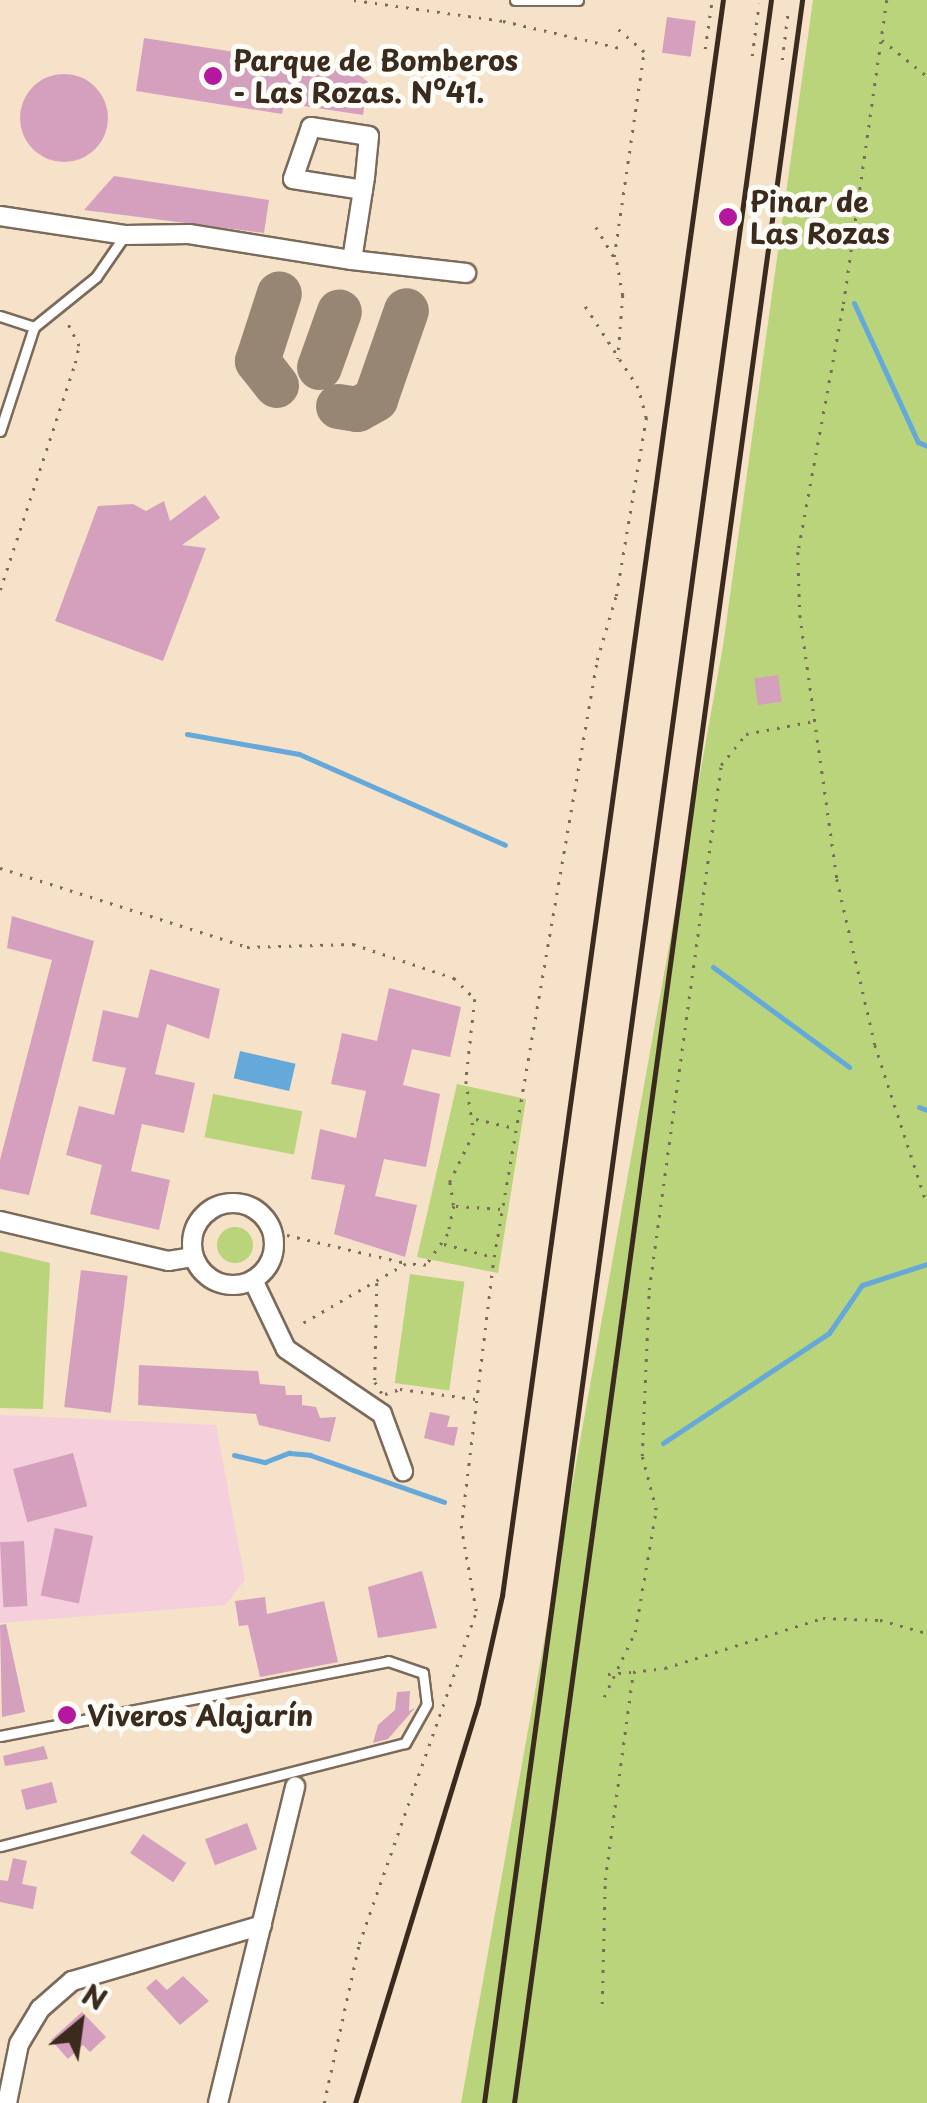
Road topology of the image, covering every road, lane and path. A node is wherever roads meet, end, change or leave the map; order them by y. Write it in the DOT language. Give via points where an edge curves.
graph roads {
  1 [pos="354,0"];
  2 [pos="515,0"];
  3 [pos="578,0"];
  4 [pos="712,0"];
  5 [pos="887,0"];
  6 [pos="759,3"];
  7 [pos="788,11"];
  8 [pos="618,29"];
  9 [pos="881,39"];
  10 [pos="624,49"];
  11 [pos="705,49"];
  12 [pos="752,56"];
  13 [pos="782,60"];
  14 [pos="927,76"];
  15 [pos="362,190"];
  16 [pos="0,216"];
  17 [pos="596,226"];
  18 [pos="125,236"];
  19 [pos="614,257"];
  20 [pos="352,260"];
  21 [pos="466,273"];
  22 [pos="584,305"];
  23 [pos="58,310"];
  24 [pos="0,316"];
  25 [pos="34,327"];
  26 [pos="617,362"];
  27 [pos="0,431"];
  28 [pos="11,562"];
  29 [pos="0,565"];
  30 [pos="0,590"];
  31 [pos="814,721"];
  32 [pos="0,868"];
  33 [pos="474,1119"];
  34 [pos="515,1128"];
  35 [pos="927,1204"];
  36 [pos="454,1206"];
  37 [pos="502,1209"];
  38 [pos="0,1221"];
  39 [pos="442,1244"];
  40 [pos="274,1246"];
  41 [pos="194,1257"];
  42 [pos="494,1257"];
  43 [pos="406,1264"];
  44 [pos="253,1280"];
  45 [pos="378,1281"];
  46 [pos="277,1339"];
  47 [pos="476,1399"];
  48 [pos="380,1401"];
  49 [pos="403,1471"];
  50 [pos="927,1633"];
  51 [pos="632,1672"];
  52 [pos="616,1673"];
  53 [pos="608,1674"];
  54 [pos="604,1697"];
  55 [pos="0,1736"];
  56 [pos="294,1786"];
  57 [pos="0,1846"];
  58 [pos="262,1924"];
  59 [pos="602,2004"];
  60 [pos="7,2103"];
  61 [pos="218,2103"];
  62 [pos="324,2103"];
  1 -- 10 [label="path" via="502,21"];
  2 -- 3 [label="lane"];
  4 -- 11 [label="path"];
  5 -- 9 [label="path"];
  6 -- 12 [label="path"];
  7 -- 13 [label="path"];
  8 -- 19 [label="path" via="644,52"];
  9 -- 14 [label="path"];
  9 -- 31 [label="path" via="843,308 798,552"];
  15 -- 15 [label="street" via="369,136 311,127 293,179"];
  15 -- 20 [label="street"];
  16 -- 18 [label="street"];
  17 -- 19 [label="path"];
  18 -- 20 [label="street" via="189,234"];
  18 -- 23 [label="lane" via="96,277"];
  19 -- 26 [label="path" via="623,294"];
  20 -- 21 [label="street"];
  22 -- 26 [label="path"];
  23 -- 25 [label="lane"];
  23 -- 28 [label="path" via="79,346"];
  24 -- 25 [label="lane"];
  25 -- 27 [label="lane"];
  26 -- 34 [label="path" via="638,388 646,418"];
  28 -- 29 [label="path"];
  28 -- 30 [label="path"];
  31 -- 35 [label="path" via="838,878 875,1045"];
  31 -- 52 [label="path" via="746,734 721,765 650,1290 642,1456 656,1510 635,1632"];
  32 -- 33 [label="path" via="247,947 339,942 454,978 475,999 477,1012 466,1081"];
  33 -- 34 [label="path"];
  33 -- 36 [label="path" via="468,1156 450,1182"];
  34 -- 37 [label="path"];
  36 -- 37 [label="path"];
  36 -- 39 [label="path"];
  37 -- 42 [label="path"];
  38 -- 41 [label="street" via="168,1262"];
  39 -- 42 [label="path"];
  39 -- 43 [label="path" via="426,1264"];
  40 -- 41 [label="street" via="256,1211 225,1204 198,1223"];
  40 -- 43 [label="path" via="287,1235"];
  40 -- 44 [label="street"];
  41 -- 44 [label="street" via="218,1283"];
  42 -- 47 [label="path"];
  43 -- 45 [label="path"];
  44 -- 46 [label="street"];
  45 -- 46 [label="path"];
  45 -- 48 [label="path"];
  46 -- 48 [label="street"];
  47 -- 48 [label="path" via="400,1389"];
  47 -- 62 [label="path" via="460,1536 475,1589 474,1626 359,1944"];
  48 -- 49 [label="street"];
  50 -- 51 [label="path" via="880,1620 823,1618 665,1668"];
  51 -- 52 [label="path"];
  51 -- 59 [label="path" via="605,1880"];
  52 -- 53 [label="path"];
  52 -- 54 [label="path"];
  55 -- 57 [label="lane" via="388,1661 423,1673 428,1704 405,1743"];
  56 -- 58 [label="street"];
  58 -- 60 [label="street" via="72,1980 40,2009 19,2044"];
  58 -- 61 [label="street"];
}
